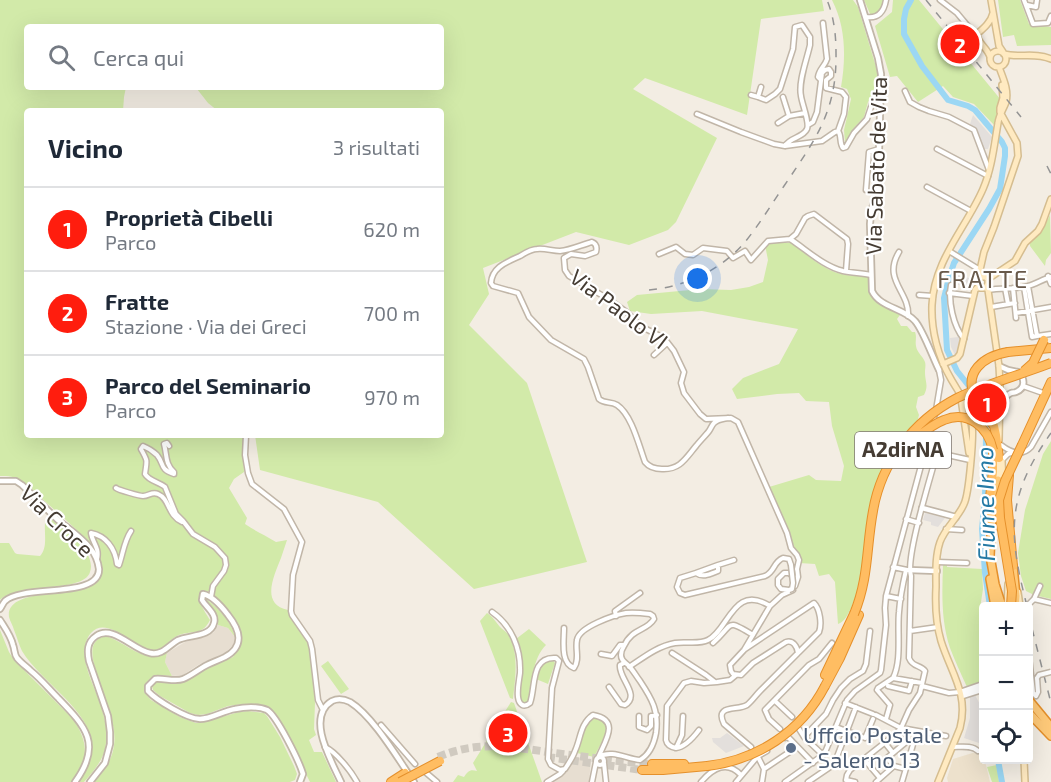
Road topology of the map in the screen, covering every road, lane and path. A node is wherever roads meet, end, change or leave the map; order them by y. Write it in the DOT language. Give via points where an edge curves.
graph roads {
  1 [pos="860,0"];
  2 [pos="886,0"];
  3 [pos="940,0"];
  4 [pos="991,0"];
  5 [pos="1024,0"];
  6 [pos="1037,0"];
  7 [pos="1026,5"];
  8 [pos="993,13"];
  9 [pos="866,16"];
  10 [pos="1051,16"];
  11 [pos="876,17"];
  12 [pos="823,23"];
  13 [pos="868,25"];
  14 [pos="987,25"];
  15 [pos="977,34"];
  16 [pos="998,42"];
  17 [pos="1004,53"];
  18 [pos="990,57"];
  19 [pos="1051,59"];
  20 [pos="999,67"];
  21 [pos="820,80"];
  22 [pos="761,87"];
  23 [pos="905,91"];
  24 [pos="880,92"];
  25 [pos="751,95"];
  26 [pos="758,97"];
  27 [pos="783,97"];
  28 [pos="804,113"];
  29 [pos="697,114"];
  30 [pos="1000,115"];
  31 [pos="789,116"];
  32 [pos="778,123"];
  33 [pos="810,124"];
  34 [pos="838,131"];
  35 [pos="995,142"];
  36 [pos="785,146"];
  37 [pos="879,148"];
  38 [pos="937,149"];
  39 [pos="984,156"];
  40 [pos="988,173"];
  41 [pos="927,187"];
  42 [pos="866,190"];
  43 [pos="1051,199"];
  44 [pos="971,211"];
  45 [pos="790,239"];
  46 [pos="948,250"];
  47 [pos="899,252"];
  48 [pos="658,254"];
  49 [pos="980,270"];
  50 [pos="846,272"];
  51 [pos="871,273"];
  52 [pos="1050,276"];
  53 [pos="986,278"];
  54 [pos="1051,284"];
  55 [pos="951,285"];
  56 [pos="1026,287"];
  57 [pos="985,288"];
  58 [pos="1005,288"];
  59 [pos="1013,288"];
  60 [pos="950,293"];
  61 [pos="919,294"];
  62 [pos="933,296"];
  63 [pos="974,296"];
  64 [pos="1015,303"];
  65 [pos="1008,304"];
  66 [pos="990,307"];
  67 [pos="1051,307"];
  68 [pos="1030,311"];
  69 [pos="908,316"];
  70 [pos="1046,337"];
  71 [pos="964,340"];
  72 [pos="667,343"];
  73 [pos="1051,348"];
  74 [pos="654,356"];
  75 [pos="939,366"];
  76 [pos="999,366"];
  77 [pos="1051,366"];
  78 [pos="1008,370"];
  79 [pos="1000,376"];
  80 [pos="1051,382"];
  81 [pos="1000,385"];
  82 [pos="1023,386"];
  83 [pos="1012,393"];
  84 [pos="963,394"];
  85 [pos="1047,395"];
  86 [pos="1000,403"];
  87 [pos="1051,412"];
  88 [pos="728,418"];
  89 [pos="997,430"];
  90 [pos="246,438"];
  91 [pos="1001,445"];
  92 [pos="170,446"];
  93 [pos="906,446"];
  94 [pos="925,450"];
  95 [pos="1014,452"];
  96 [pos="937,453"];
  97 [pos="1001,459"];
  98 [pos="970,460"];
  99 [pos="1010,471"];
  100 [pos="998,480"];
  101 [pos="0,481"];
  102 [pos="116,488"];
  103 [pos="922,508"];
  104 [pos="956,517"];
  105 [pos="906,519"];
  106 [pos="185,523"];
  107 [pos="919,523"];
  108 [pos="946,529"];
  109 [pos="991,529"];
  110 [pos="962,530"];
  111 [pos="131,531"];
  112 [pos="990,556"];
  113 [pos="97,559"];
  114 [pos="734,560"];
  115 [pos="937,562"];
  116 [pos="967,563"];
  117 [pos="1013,566"];
  118 [pos="893,567"];
  119 [pos="908,570"];
  120 [pos="937,571"];
  121 [pos="795,586"];
  122 [pos="1040,586"];
  123 [pos="640,593"];
  124 [pos="886,596"];
  125 [pos="211,598"];
  126 [pos="901,599"];
  127 [pos="1034,599"];
  128 [pos="994,602"];
  129 [pos="1001,602"];
  130 [pos="1013,602"];
  131 [pos="1013,602"];
  132 [pos="1014,602"];
  133 [pos="1031,602"];
  134 [pos="1051,603"];
  135 [pos="770,606"];
  136 [pos="0,609"];
  137 [pos="492,612"];
  138 [pos="856,615"];
  139 [pos="616,616"];
  140 [pos="0,620"];
  141 [pos="938,627"];
  142 [pos="564,628"];
  143 [pos="870,631"];
  144 [pos="910,631"];
  145 [pos="753,635"];
  146 [pos="713,643"];
  147 [pos="832,643"];
  148 [pos="624,645"];
  149 [pos="744,650"];
  150 [pos="672,653"];
  151 [pos="602,654"];
  152 [pos="796,655"];
  153 [pos="1030,656"];
  154 [pos="624,663"];
  155 [pos="629,667"];
  156 [pos="1051,672"];
  157 [pos="736,675"];
  158 [pos="893,678"];
  159 [pos="912,681"];
  160 [pos="715,682"];
  161 [pos="922,684"];
  162 [pos="979,686"];
  163 [pos="609,687"];
  164 [pos="979,690"];
  165 [pos="965,693"];
  166 [pos="919,696"];
  167 [pos="775,701"];
  168 [pos="845,703"];
  169 [pos="1033,704"];
  170 [pos="856,707"];
  171 [pos="323,710"];
  172 [pos="657,715"];
  173 [pos="639,716"];
  174 [pos="683,716"];
  175 [pos="874,716"];
  176 [pos="1033,716"];
  177 [pos="792,717"];
  178 [pos="886,719"];
  179 [pos="381,725"];
  180 [pos="836,727"];
  181 [pos="1051,727"];
  182 [pos="901,728"];
  183 [pos="780,729"];
  184 [pos="799,729"];
  185 [pos="699,730"];
  186 [pos="847,731"];
  187 [pos="917,731"];
  188 [pos="897,733"];
  189 [pos="946,736"];
  190 [pos="1051,736"];
  191 [pos="804,737"];
  192 [pos="885,743"];
  193 [pos="325,747"];
  194 [pos="751,747"];
  195 [pos="797,747"];
  196 [pos="952,747"];
  197 [pos="676,748"];
  198 [pos="978,751"];
  199 [pos="893,753"];
  200 [pos="616,755"];
  201 [pos="757,755"];
  202 [pos="823,755"];
  203 [pos="864,759"];
  204 [pos="600,761"];
  205 [pos="813,763"];
  206 [pos="415,764"];
  207 [pos="652,764"];
  208 [pos="706,764"];
  209 [pos="1024,764"];
  210 [pos="894,766"];
  211 [pos="764,769"];
  212 [pos="906,769"];
  213 [pos="642,770"];
  214 [pos="424,771"];
  215 [pos="563,771"];
  216 [pos="741,775"];
  217 [pos="705,777"];
  218 [pos="880,778"];
  219 [pos="788,781"];
  220 [pos="845,781"];
  221 [pos="75,782"];
  222 [pos="90,782"];
  223 [pos="300,782"];
  224 [pos="341,782"];
  225 [pos="357,782"];
  226 [pos="391,782"];
  227 [pos="400,782"];
  228 [pos="414,782"];
  229 [pos="437,782"];
  230 [pos="547,782"];
  231 [pos="592,782"];
  232 [pos="606,782"];
  233 [pos="701,782"];
  234 [pos="711,782"];
  235 [pos="736,782"];
  236 [pos="762,782"];
  237 [pos="808,782"];
  238 [pos="855,782"];
  239 [pos="876,782"];
  240 [pos="902,782"];
  241 [pos="938,782"];
  242 [pos="1025,782"];
  1 -- 9 [label="street, Via Sabato de Vita"];
  2 -- 11 [label="street" via="884,10"];
  3 -- 15 [label="street"];
  4 -- 8 [label="main road"];
  5 -- 7 [label="street"];
  6 -- 7 [label="street" via="1036,7"];
  7 -- 10 [label="street" via="1033,24 1046,25"];
  8 -- 14 [label="main road"];
  8 -- 16 [label="main road"];
  9 -- 11 [label="street"];
  9 -- 13 [label="street, Via Sabato de Vita"];
  11 -- 13 [label="street"];
  12 -- 21 [label="street" via="826,59 819,72"];
  13 -- 24 [label="street, Via Sabato de Vita" via="880,67"];
  14 -- 15 [label="main road"];
  14 -- 16 [label="main road" via="994,26"];
  15 -- 18 [label="main road"];
  16 -- 17 [label="main road"];
  17 -- 18 [label="main road" via="995,52"];
  17 -- 19 [label="main road"];
  17 -- 20 [label="main road" via="1005,63"];
  18 -- 20 [label="main road" via="992,65"];
  20 -- 30 [label="main road" via="1007,91"];
  21 -- 33 [label="street" via="817,112"];
  21 -- 34 [label="street" via="822,72 829,69 831,76 825,88 842,92 846,97"];
  22 -- 26 [label="street"];
  23 -- 39 [label="street" via="910,102 919,107 972,128"];
  24 -- 34 [label="street" via="875,95 867,119 846,147 841,146"];
  24 -- 37 [label="street, Via Sabato de Vita"];
  25 -- 26 [label="street"];
  26 -- 28 [label="street" via="766,100 780,89 793,49 795,27 802,25 810,37 800,91"];
  27 -- 31 [label="street"];
  28 -- 31 [label="street"];
  28 -- 33 [label="street"];
  29 -- 36 [label="street"];
  30 -- 35 [label="main road"];
  30 -- 49 [label="main road" via="1017,143 1018,156"];
  31 -- 32 [label="street"];
  33 -- 36 [label="street" via="809,132 789,140"];
  34 -- 36 [label="street" via="822,141"];
  35 -- 39 [label="street" via="991,156"];
  35 -- 40 [label="main road"];
  37 -- 42 [label="street" via="869,152"];
  37 -- 51 [label="street, Via Sabato de Vita" via="878,190 871,215"];
  38 -- 40 [label="street"];
  39 -- 40 [label="street"];
  40 -- 44 [label="main road"];
  41 -- 44 [label="street"];
  43 -- 53 [label="main road" via="1038,231 1025,243 1015,261"];
  44 -- 46 [label="main road"];
  45 -- 48 [label="street" via="768,241 751,260 744,251 733,258 727,252 703,248 693,255 676,247"];
  45 -- 50 [label="street" via="818,259"];
  45 -- 50 [label="street" via="805,218 817,215 848,241"];
  46 -- 49 [label="street"];
  46 -- 62 [label="main road"];
  47 -- 69 [label="street" via="894,274 908,305"];
  49 -- 53 [label="main road"];
  50 -- 51 [label="street"];
  51 -- 69 [label="street, Via Sabato de Vita" via="872,291 877,298"];
  52 -- 54 [label="street"];
  52 -- 56 [label="street"];
  53 -- 57 [label="main road"];
  53 -- 57 [label="main road" via="978,279 978,284"];
  55 -- 60 [label="street"];
  56 -- 59 [label="street"];
  56 -- 68 [label="street"];
  57 -- 58 [label="street"];
  57 -- 63 [label="main road" via="976,289"];
  57 -- 66 [label="main road"];
  58 -- 59 [label="street"];
  58 -- 65 [label="street"];
  59 -- 64 [label="street"];
  60 -- 63 [label="street"];
  60 -- 71 [label="street" via="957,329"];
  61 -- 62 [label="street"];
  62 -- 75 [label="main road"];
  63 -- 71 [label="main road"];
  64 -- 65 [label="street"];
  64 -- 68 [label="street" via="1016,316"];
  65 -- 66 [label="street"];
  66 -- 76 [label="main road"];
  67 -- 68 [label="street"];
  68 -- 70 [label="street" via="1032,337"];
  69 -- 75 [label="street" via="917,323"];
  70 -- 84 [label="highway, bridge" via="1026,370"];
  71 -- 75 [label="main road" via="957,358"];
  72 -- 74 [label="street"];
  72 -- 88 [label="street, Via Paolo VI" via="684,372 682,388 693,407 706,419"];
  72 -- 88 [label="street, Via Paolo VI" via="615,303 568,276 564,258 596,252 594,243 558,251 533,249 506,262 492,275 493,286 518,293 529,317 551,340 584,359 599,399 617,406 633,426 647,465 662,469 677,466 715,422"];
  73 -- 89 [label="highway, bridge" via="995,355 977,369 971,380 972,392"];
  75 -- 84 [label="main road"];
  75 -- 94 [label="street" via="939,392"];
  76 -- 78 [label="street"];
  76 -- 79 [label="main road"];
  77 -- 84 [label="highway, A2dirNA, bridge"];
  77 -- 93 [label="highway, A2dirNA, bridge" via="949,408 925,425"];
  78 -- 79 [label="street"];
  78 -- 82 [label="street" via="1021,374"];
  79 -- 81 [label="main road"];
  80 -- 85 [label="highway"];
  81 -- 83 [label="street"];
  81 -- 86 [label="main road"];
  82 -- 83 [label="street"];
  82 -- 85 [label="street"];
  83 -- 86 [label="street"];
  84 -- 98 [label="main road" via="973,432"];
  84 -- 138 [label="highway, A2dirNA, bridge" via="918,426 885,472 873,510 865,581"];
  85 -- 99 [label="highway, bridge" via="1038,423"];
  86 -- 89 [label="main road"];
  87 -- 95 [label="street" via="1028,451"];
  88 -- 121 [label="street" via="741,426 798,557"];
  89 -- 91 [label="main road"];
  89 -- 97 [label="highway"];
  90 -- 171 [label="street" via="245,455 252,484 284,509 302,542 293,575 291,611 310,641 318,700"];
  91 -- 95 [label="street"];
  91 -- 97 [label="main road"];
  92 -- 106 [label="street" via="164,444 168,466 174,474 163,469 157,456 143,446 145,474 165,487 176,514"];
  93 -- 109 [label="highway, bridge" via="948,418 969,419 981,426 993,450 988,515"];
  93 -- 138 [label="highway, A2dirNA, bridge" via="879,499 867,593"];
  94 -- 96 [label="street"];
  94 -- 105 [label="street"];
  95 -- 97 [label="street"];
  96 -- 98 [label="street"];
  96 -- 103 [label="street"];
  97 -- 100 [label="main road"];
  97 -- 117 [label="main road"];
  98 -- 104 [label="main road" via="966,499"];
  99 -- 117 [label="highway" via="1007,500"];
  99 -- 130 [label="highway, bridge" via="999,507"];
  100 -- 109 [label="highway"];
  100 -- 131 [label="main road" via="998,515"];
  101 -- 113 [label="street, Via Croce" via="22,485"];
  102 -- 106 [label="street" via="141,496 159,494 173,516"];
  103 -- 104 [label="street"];
  103 -- 107 [label="street"];
  104 -- 108 [label="main road"];
  105 -- 107 [label="street"];
  105 -- 118 [label="street"];
  106 -- 125 [label="street" via="193,534 225,558 224,571 213,586"];
  107 -- 119 [label="street"];
  108 -- 110 [label="street"];
  108 -- 115 [label="main road"];
  109 -- 112 [label="highway"];
  111 -- 113 [label="street" via="119,565 109,542 91,533 98,548"];
  112 -- 128 [label="highway"];
  112 -- 129 [label="highway"];
  113 -- 136 [label="street, Via Croce" via="98,576 92,583 18,596 4,602"];
  114 -- 121 [label="street, bridge" via="718,565 719,570 704,576 696,573 680,578 680,593 767,575 783,558 789,559 791,566 793,580 792,589 781,589 777,582 779,576 789,573 794,578"];
  115 -- 116 [label="street"];
  115 -- 120 [label="main road"];
  117 -- 132 [label="highway"];
  118 -- 119 [label="street"];
  118 -- 124 [label="street"];
  119 -- 120 [label="street"];
  119 -- 126 [label="street"];
  119 -- 144 [label="street"];
  120 -- 141 [label="main road"];
  121 -- 135 [label="street"];
  122 -- 127 [label="street"];
  123 -- 139 [label="street" via="615,611"];
  124 -- 126 [label="street"];
  124 -- 168 [label="street" via="880,673"];
  125 -- 222 [label="street" via="202,596 213,615 211,629 183,638 157,653 139,649 106,632 92,638 89,661 110,723 110,744 105,763"];
  125 -- 223 [label="street" via="236,624 237,646 225,657 184,678 155,679 148,690 196,719 238,708 266,710 292,748 303,774"];
  126 -- 158 [label="street"];
  127 -- 133 [label="street"];
  127 -- 134 [label="street"];
  135 -- 145 [label="street"];
  135 -- 155 [label="street" via="744,602 711,639 671,644"];
  137 -- 215 [label="street" via="517,646 518,699 523,706 530,703 534,678 542,662 550,657 559,661 552,688 548,759"];
  138 -- 208 [label="highway, A2dirNA, bridge" via="840,658 797,725 758,752 726,763"];
  139 -- 142 [label="street" via="579,634 574,668 564,660"];
  139 -- 148 [label="street" via="641,613 654,619 632,634"];
  140 -- 221 [label="street" via="17,658 84,727 88,760"];
  141 -- 144 [label="street"];
  141 -- 165 [label="main road"];
  143 -- 191 [label="street" via="863,671 841,688 826,714"];
  144 -- 161 [label="street" via="909,658 925,671"];
  145 -- 146 [label="street" via="732,624"];
  145 -- 149 [label="street"];
  147 -- 167 [label="street"];
  148 -- 151 [label="street" via="612,656"];
  148 -- 154 [label="street"];
  149 -- 152 [label="street" via="814,603 818,606 819,632"];
  149 -- 157 [label="street" via="730,665"];
  150 -- 160 [label="street"];
  152 -- 157 [label="street" via="795,645 788,641"];
  152 -- 194 [label="street" via="746,706 730,708 722,714 724,724"];
  153 -- 156 [label="street, bridge" via="1036,696 1037,678"];
  154 -- 155 [label="street"];
  154 -- 163 [label="street" via="619,669 630,691 629,702 621,704"];
  155 -- 172 [label="street" via="650,697"];
  157 -- 160 [label="street"];
  158 -- 159 [label="street"];
  158 -- 178 [label="street" via="877,690 890,705"];
  159 -- 161 [label="street"];
  159 -- 166 [label="street" via="909,691 889,687"];
  160 -- 197 [label="street" via="686,682 667,704 666,740"];
  161 -- 165 [label="street"];
  161 -- 166 [label="street"];
  162 -- 165 [label="street"];
  164 -- 165 [label="street"];
  165 -- 196 [label="main road" via="962,720"];
  166 -- 182 [label="street"];
  167 -- 177 [label="street"];
  167 -- 183 [label="street" via="765,710"];
  168 -- 170 [label="street"];
  168 -- 180 [label="street"];
  169 -- 181 [label="highway"];
  170 -- 175 [label="street"];
  170 -- 186 [label="street"];
  171 -- 193 [label="street" via="321,733"];
  171 -- 228 [label="street" via="340,699 355,706 370,720"];
  172 -- 173 [label="street" via="651,716 647,730 639,727"];
  172 -- 200 [label="street" via="654,743 646,756 637,760"];
  174 -- 197 [label="street" via="682,735"];
  175 -- 178 [label="street"];
  175 -- 186 [label="street" via="865,738"];
  176 -- 190 [label="highway"];
  178 -- 182 [label="street"];
  179 -- 206 [label="street"];
  180 -- 186 [label="street"];
  180 -- 202 [label="street"];
  182 -- 187 [label="street"];
  182 -- 188 [label="street"];
  184 -- 191 [label="street"];
  185 -- 197 [label="street"];
  186 -- 237 [label="street" via="833,765"];
  187 -- 189 [label="street"];
  187 -- 212 [label="street"];
  188 -- 192 [label="street"];
  188 -- 199 [label="street" via="905,743"];
  191 -- 202 [label="street"];
  192 -- 199 [label="street"];
  192 -- 203 [label="street"];
  193 -- 224 [label="street"];
  193 -- 225 [label="street"];
  195 -- 201 [label="street" via="788,736"];
  195 -- 205 [label="street"];
  195 -- 211 [label="street"];
  196 -- 198 [label="street"];
  196 -- 241 [label="main road"];
  199 -- 210 [label="street" via="887,758"];
  200 -- 204 [label="street"];
  200 -- 204 [label="street"];
  201 -- 211 [label="street"];
  201 -- 216 [label="street"];
  202 -- 205 [label="street"];
  203 -- 218 [label="street"];
  203 -- 220 [label="street"];
  204 -- 215 [label="street" via="610,731 606,720 593,715 587,719"];
  204 -- 231 [label="street"];
  204 -- 232 [label="street"];
  205 -- 219 [label="street"];
  207 -- 208 [label="highway, A2dirNA"];
  208 -- 213 [label="highway, A2dirNA"];
  209 -- 242 [label="main road"];
  210 -- 212 [label="street"];
  210 -- 218 [label="street"];
  211 -- 236 [label="street"];
  212 -- 240 [label="street"];
  214 -- 229 [label="street"];
  215 -- 230 [label="street"];
  216 -- 217 [label="street" via="724,766"];
  216 -- 235 [label="street"];
  217 -- 233 [label="street"];
  217 -- 234 [label="street"];
  218 -- 239 [label="street"];
  220 -- 238 [label="street"];
  226 -- 227 [label="highway, bridge" via="439,759"];
}
